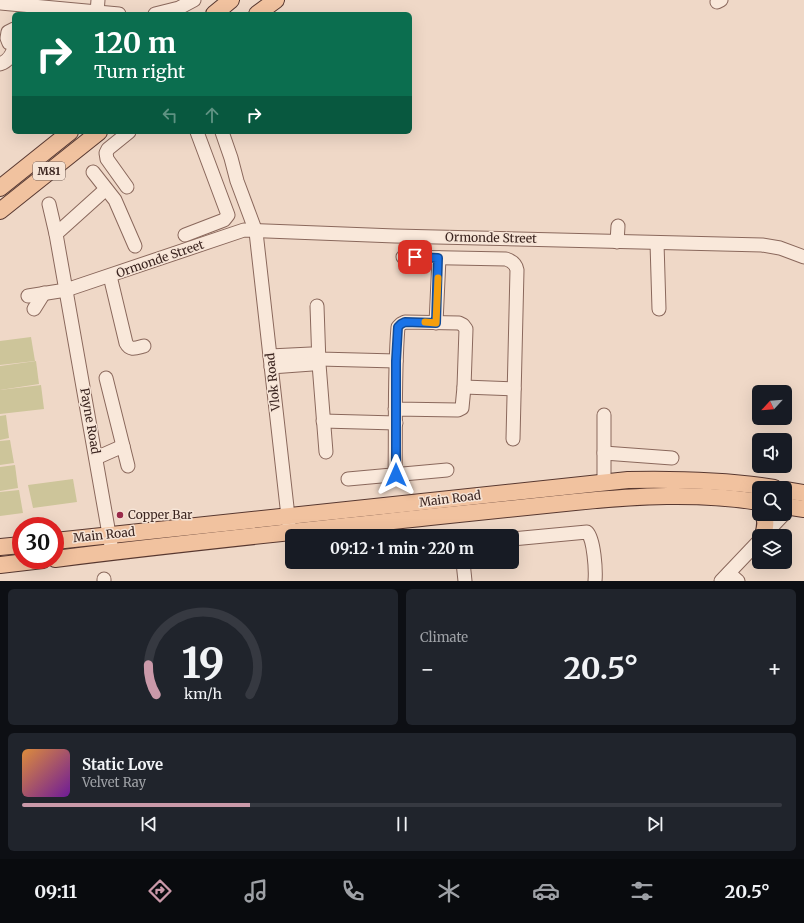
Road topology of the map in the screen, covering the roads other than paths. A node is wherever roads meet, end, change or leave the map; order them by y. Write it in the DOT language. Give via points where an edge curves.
graph roads {
  1 [pos="194,0"];
  2 [pos="231,0"];
  3 [pos="276,0"];
  4 [pos="0,3"];
  5 [pos="30,3"];
  6 [pos="67,4"];
  7 [pos="98,6"];
  8 [pos="17,9"];
  9 [pos="114,12"];
  10 [pos="163,12"];
  11 [pos="216,12"];
  12 [pos="260,12"];
  13 [pos="10,38"];
  14 [pos="0,64"];
  15 [pos="68,134"];
  16 [pos="96,134"];
  17 [pos="127,134"];
  18 [pos="219,134"];
  19 [pos="199,136"];
  20 [pos="93,172"];
  21 [pos="127,187"];
  22 [pos="0,188"];
  23 [pos="106,189"];
  24 [pos="50,204"];
  25 [pos="0,211"];
  26 [pos="618,226"];
  27 [pos="256,232"];
  28 [pos="56,234"];
  29 [pos="185,235"];
  30 [pos="617,242"];
  31 [pos="658,243"];
  32 [pos="135,246"];
  33 [pos="403,257"];
  34 [pos="804,257"];
  35 [pos="438,258"];
  36 [pos="110,276"];
  37 [pos="66,290"];
  38 [pos="44,293"];
  39 [pos="28,296"];
  40 [pos="317,306"];
  41 [pos="34,308"];
  42 [pos="659,309"];
  43 [pos="436,323"];
  44 [pos="144,346"];
  45 [pos="319,359"];
  46 [pos="396,361"];
  47 [pos="270,362"];
  48 [pos="106,378"];
  49 [pos="464,387"];
  50 [pos="514,389"];
  51 [pos="396,409"];
  52 [pos="604,415"];
  53 [pos="323,421"];
  54 [pos="396,423"];
  55 [pos="513,439"];
  56 [pos="123,446"];
  57 [pos="326,452"];
  58 [pos="604,453"];
  59 [pos="96,458"];
  60 [pos="672,458"];
  61 [pos="128,466"];
  62 [pos="447,470"];
  63 [pos="396,475"];
  64 [pos="348,479"];
  65 [pos="604,483"];
  66 [pos="752,484"];
  67 [pos="752,503"];
  68 [pos="288,515"];
  69 [pos="778,521"];
  70 [pos="290,529"];
  71 [pos="318,529"];
  72 [pos="770,529"];
  73 [pos="285,533"];
  74 [pos="110,534"];
  75 [pos="519,538"];
  76 [pos="64,540"];
  77 [pos="12,546"];
  78 [pos="0,547"];
  79 [pos="752,549"];
  80 [pos="112,551"];
  81 [pos="64,557"];
  82 [pos="12,564"];
  83 [pos="0,566"];
  84 [pos="464,569"];
  85 [pos="729,578"];
  86 [pos="465,581"];
  87 [pos="596,581"];
  1 -- 10 [label="street"];
  2 -- 11 [label="main road"];
  3 -- 12 [label="main road"];
  4 -- 8 [label="street"];
  5 -- 6 [label="street"];
  5 -- 8 [label="street"];
  6 -- 7 [label="street"];
  7 -- 9 [label="street"];
  13 -- 14 [label="street" via="10,58"];
  15 -- 22 [label="main road, M81"];
  16 -- 25 [label="main road, M81"];
  17 -- 21 [label="street" via="106,153 107,159"];
  18 -- 27 [label="street, Vlok Road" via="227,164 237,181"];
  19 -- 29 [label="street" via="228,215 224,220"];
  20 -- 23 [label="street"];
  23 -- 28 [label="street"];
  23 -- 32 [label="street" via="115,200"];
  24 -- 28 [label="street, Payne Road"];
  26 -- 30 [label="street"];
  27 -- 30 [label="street, Ormonde Street"];
  27 -- 36 [label="street, Ormonde Street" via="241,231"];
  27 -- 47 [label="street, Vlok Road"];
  28 -- 37 [label="street, Payne Road"];
  30 -- 31 [label="street, Ormonde Street"];
  31 -- 34 [label="street, Ormonde Street" via="772,246"];
  31 -- 42 [label="street"];
  33 -- 35 [label="street"];
  35 -- 43 [label="street"];
  35 -- 50 [label="street" via="506,260 516,266"];
  36 -- 37 [label="street, Ormonde Street"];
  36 -- 44 [label="street" via="126,343 132,349"];
  37 -- 38 [label="street, Ormonde Street"];
  37 -- 59 [label="street, Payne Road"];
  38 -- 39 [label="street, Ormonde Street"];
  38 -- 41 [label="street"];
  40 -- 45 [label="street"];
  43 -- 46 [label="street" via="405,322 399,325"];
  43 -- 49 [label="street" via="459,323 465,328"];
  45 -- 46 [label="street"];
  45 -- 47 [label="street" via="312,364"];
  45 -- 53 [label="street"];
  46 -- 51 [label="street"];
  47 -- 68 [label="street, Vlok Road"];
  48 -- 56 [label="street"];
  49 -- 50 [label="street"];
  49 -- 51 [label="street" via="463,406 458,410"];
  50 -- 55 [label="street"];
  51 -- 54 [label="street"];
  52 -- 58 [label="street"];
  53 -- 54 [label="street"];
  53 -- 57 [label="street"];
  54 -- 63 [label="street"];
  56 -- 59 [label="street"];
  56 -- 61 [label="street"];
  58 -- 60 [label="street"];
  58 -- 65 [label="street"];
  59 -- 74 [label="street, Payne Road"];
  62 -- 63 [label="street"];
  63 -- 64 [label="street"];
  65 -- 66 [label="main road, Main Road" via="682,479"];
  65 -- 68 [label="main road, Main Road"];
  67 -- 71 [label="main road, Main Road" via="668,495 613,498"];
  68 -- 70 [label="street, Vlok Road"];
  68 -- 74 [label="main road, Main Road"];
  69 -- 72 [label="street"];
  73 -- 80 [label="main road, Main Road"];
  74 -- 76 [label="main road, Main Road"];
  74 -- 80 [label="street, Payne Road"];
  75 -- 87 [label="street" via="586,532 590,538"];
  77 -- 78 [label="main road"];
  79 -- 85 [label="street"];
  80 -- 81 [label="main road, Main Road"];
  82 -- 83 [label="main road"];
  84 -- 86 [label="street"];
}
